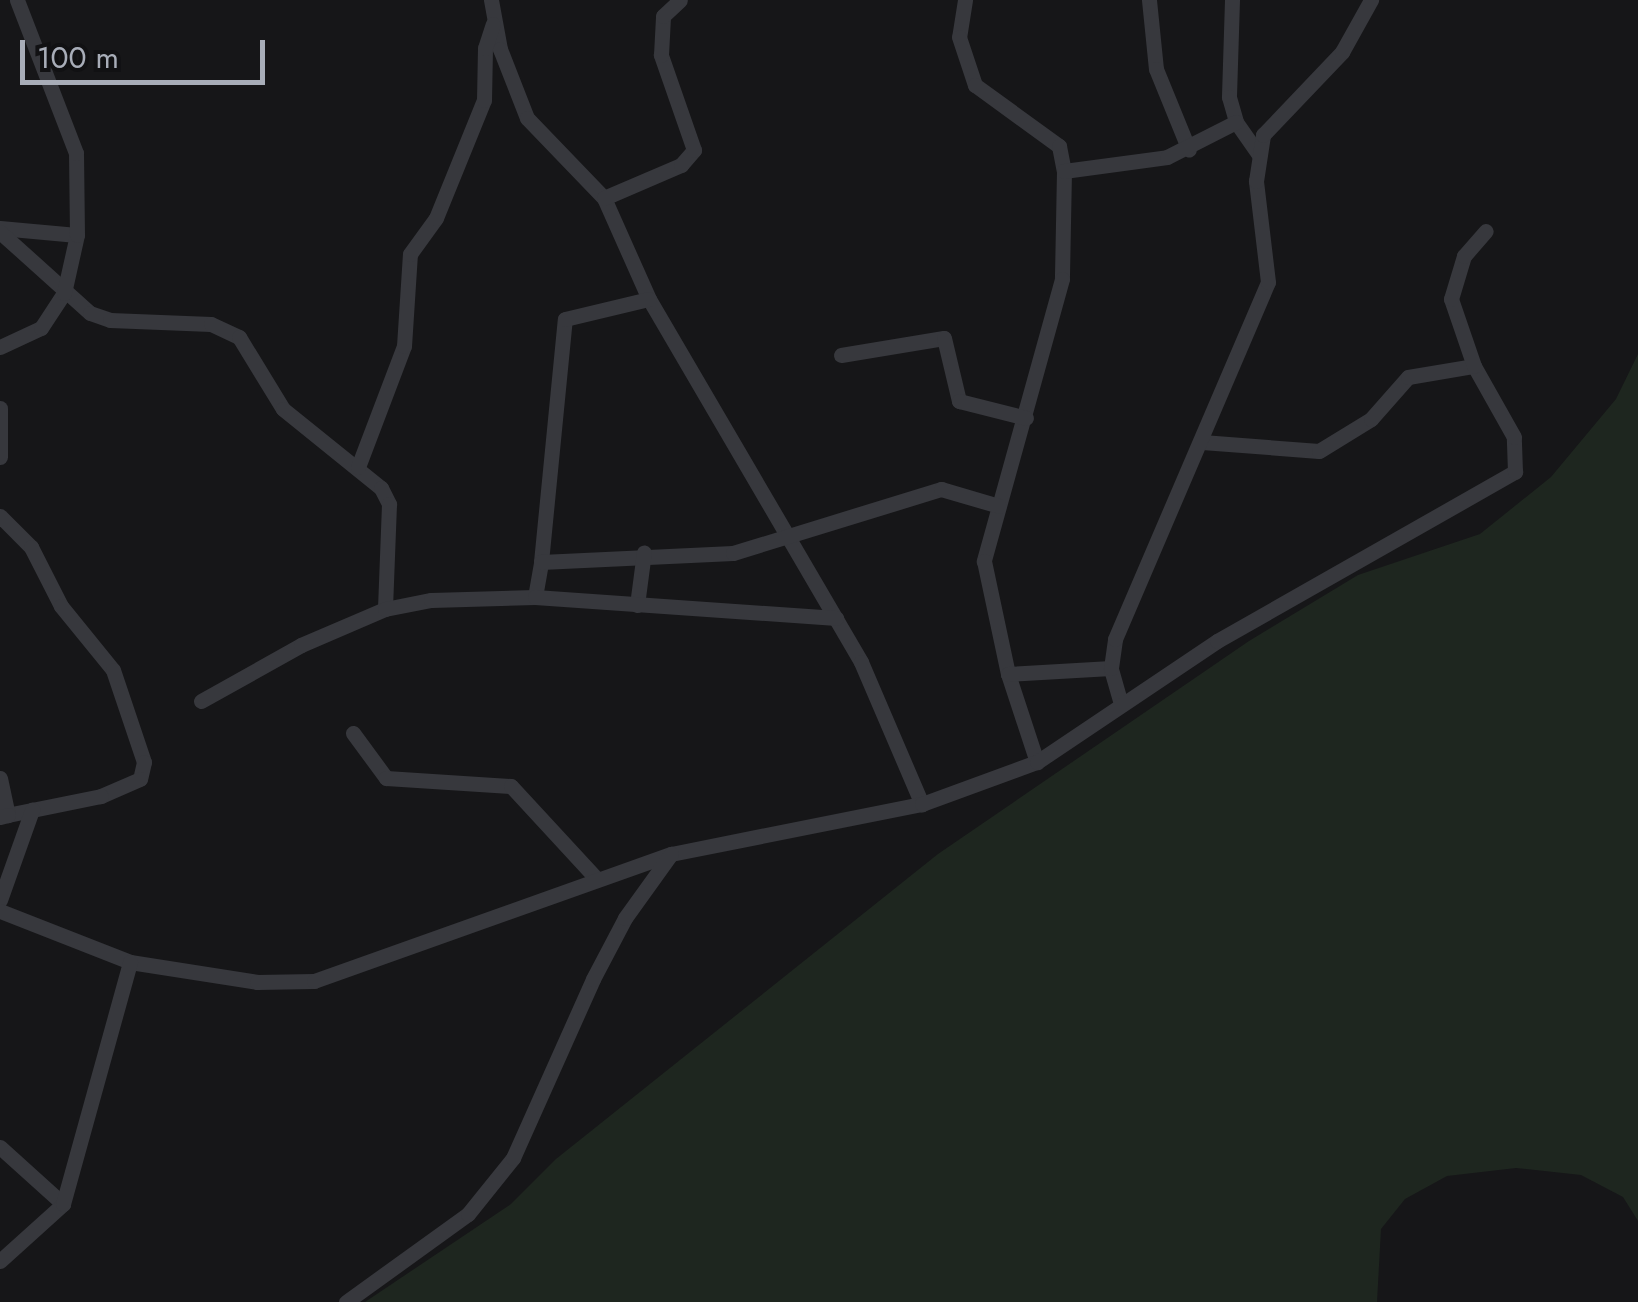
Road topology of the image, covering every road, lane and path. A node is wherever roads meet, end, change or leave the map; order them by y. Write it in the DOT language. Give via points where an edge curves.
graph roads {
  1 [pos="17,0"];
  2 [pos="490,0"];
  3 [pos="680,0"];
  4 [pos="965,0"];
  5 [pos="1149,0"];
  6 [pos="1232,0"];
  7 [pos="1371,0"];
  8 [pos="493,24"];
  9 [pos="1236,122"];
  10 [pos="1190,150"];
  11 [pos="1258,154"];
  12 [pos="1064,172"];
  13 [pos="604,198"];
  14 [pos="0,230"];
  15 [pos="1486,231"];
  16 [pos="78,235"];
  17 [pos="64,293"];
  18 [pos="650,300"];
  19 [pos="0,347"];
  20 [pos="841,355"];
  21 [pos="1474,366"];
  22 [pos="0,408"];
  23 [pos="1026,418"];
  24 [pos="1202,442"];
  25 [pos="0,457"];
  26 [pos="358,467"];
  27 [pos="999,506"];
  28 [pos="0,516"];
  29 [pos="791,539"];
  30 [pos="644,552"];
  31 [pos="542,562"];
  32 [pos="535,596"];
  33 [pos="637,605"];
  34 [pos="384,609"];
  35 [pos="836,618"];
  36 [pos="1111,668"];
  37 [pos="1008,674"];
  38 [pos="201,700"];
  39 [pos="1121,704"];
  40 [pos="353,733"];
  41 [pos="1038,762"];
  42 [pos="0,778"];
  43 [pos="922,804"];
  44 [pos="32,810"];
  45 [pos="4,816"];
  46 [pos="671,854"];
  47 [pos="596,878"];
  48 [pos="0,900"];
  49 [pos="0,911"];
  50 [pos="130,962"];
  51 [pos="2,1152"];
  52 [pos="63,1204"];
  53 [pos="0,1261"];
  54 [pos="346,1302"];
  1 -- 16 [label="street" via="76,152"];
  2 -- 8 [label="street"];
  3 -- 13 [label="street" via="663,16 660,54 694,150 681,165"];
  4 -- 12 [label="street" via="959,37 975,84 1059,146"];
  5 -- 10 [label="street" via="1156,69"];
  6 -- 9 [label="street" via="1226,77"];
  7 -- 11 [label="street" via="1342,52 1273,120"];
  8 -- 13 [label="street" via="526,118"];
  8 -- 26 [label="street" via="485,48 484,100 436,218 410,254 404,346"];
  9 -- 10 [label="street"];
  9 -- 11 [label="street"];
  10 -- 12 [label="street"];
  11 -- 24 [label="street" via="1268,282"];
  12 -- 23 [label="street" via="1062,279"];
  13 -- 18 [label="street"];
  14 -- 16 [label="street"];
  14 -- 17 [label="street"];
  15 -- 21 [label="street" via="1464,256 1452,299"];
  16 -- 17 [label="street"];
  17 -- 19 [label="street" via="41,328"];
  17 -- 26 [label="street" via="110,320 228,329 283,409"];
  18 -- 29 [label="street"];
  18 -- 31 [label="street" via="565,319"];
  20 -- 23 [label="street" via="944,338 958,401"];
  21 -- 24 [label="street" via="1408,377 1370,419 1319,451"];
  21 -- 39 [label="street" via="1518,452 1506,482 1217,641"];
  22 -- 25 [label="street"];
  23 -- 27 [label="street"];
  24 -- 36 [label="street" via="1115,639"];
  26 -- 34 [label="street" via="389,504"];
  27 -- 29 [label="street" via="932,490"];
  27 -- 37 [label="street" via="985,580"];
  28 -- 44 [label="street" via="31,547 61,606 113,670 144,762 133,784"];
  29 -- 30 [label="street" via="716,556"];
  29 -- 35 [label="street"];
  30 -- 31 [label="street"];
  30 -- 33 [label="street"];
  31 -- 32 [label="street"];
  32 -- 33 [label="street"];
  32 -- 34 [label="street" via="463,597"];
  33 -- 35 [label="street"];
  34 -- 38 [label="street"];
  35 -- 43 [label="street"];
  36 -- 37 [label="street"];
  36 -- 39 [label="street"];
  37 -- 41 [label="street"];
  39 -- 41 [label="street"];
  40 -- 47 [label="street" via="386,778 511,786"];
  41 -- 43 [label="street"];
  42 -- 45 [label="street"];
  43 -- 46 [label="street"];
  44 -- 45 [label="street"];
  44 -- 48 [label="street"];
  46 -- 47 [label="street"];
  46 -- 54 [label="street" via="609,948 512,1158 468,1214"];
  47 -- 50 [label="street" via="314,980 257,982"];
  49 -- 50 [label="street"];
  50 -- 52 [label="street"];
  51 -- 52 [label="street"];
  52 -- 53 [label="street"];
}
